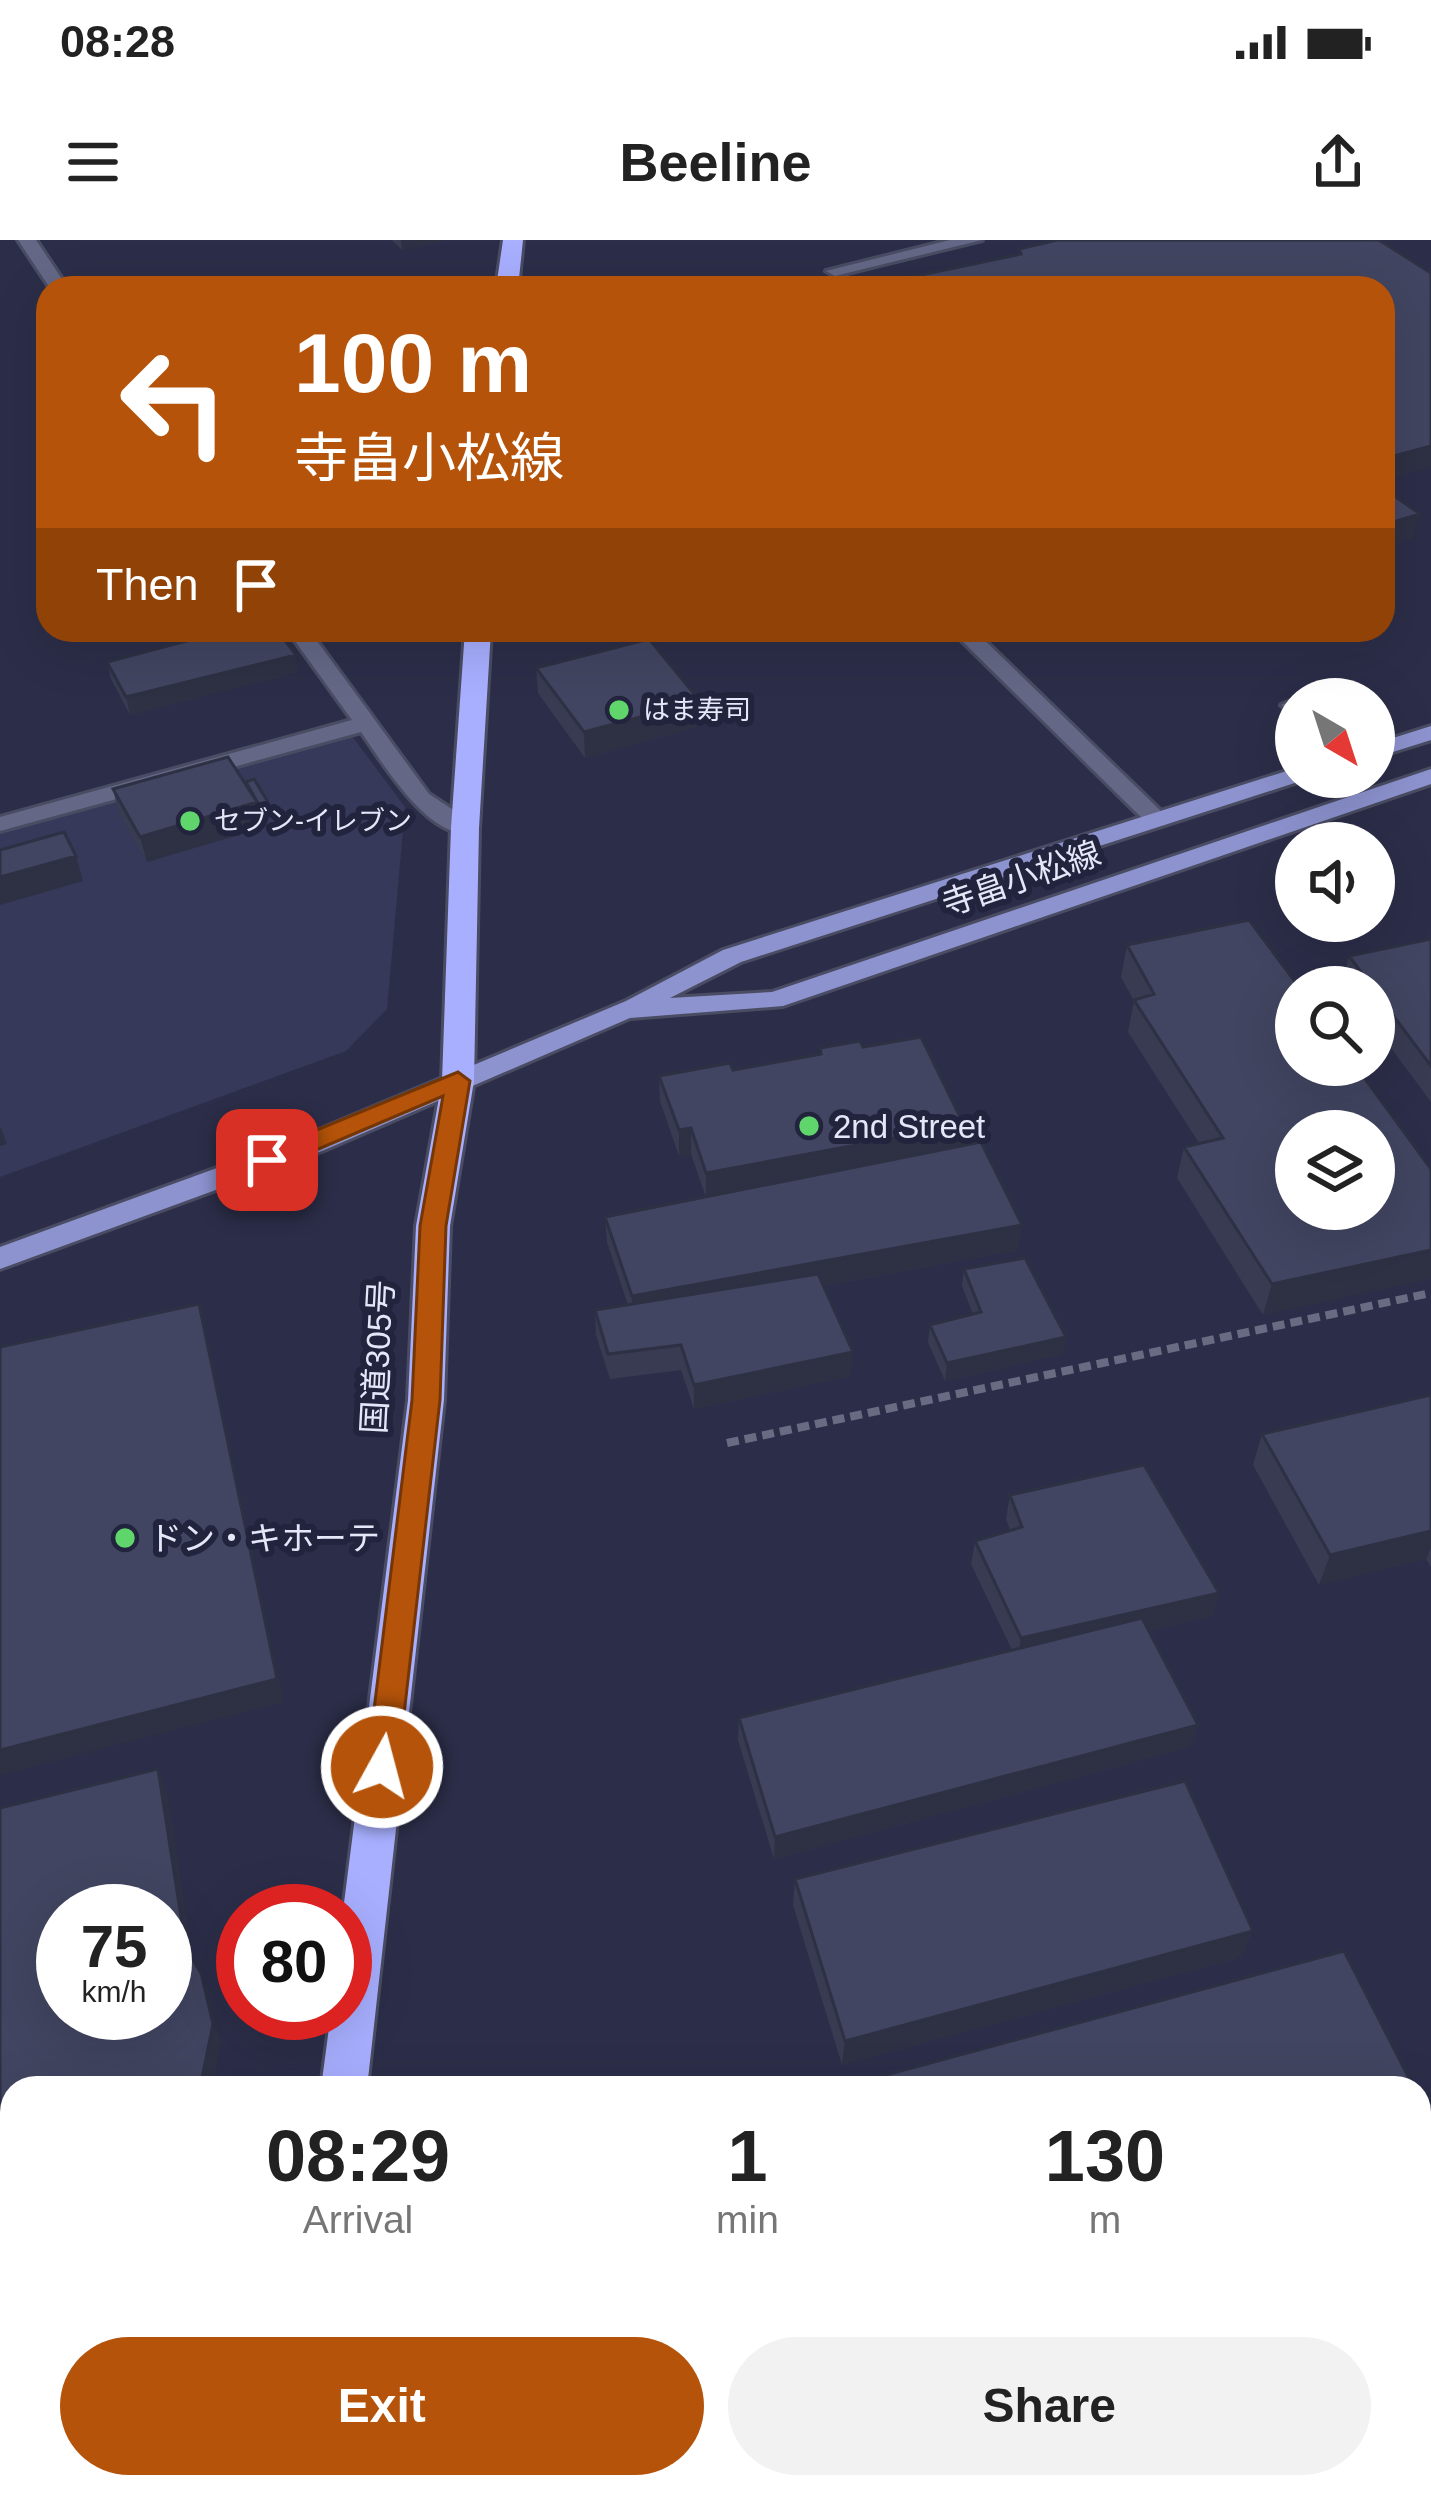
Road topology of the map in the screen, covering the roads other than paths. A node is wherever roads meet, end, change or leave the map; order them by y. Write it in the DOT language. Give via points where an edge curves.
graph roads {
  1 [pos="27,240"];
  2 [pos="513,240"];
  3 [pos="973,240"];
  4 [pos="835,271"];
  5 [pos="51,276"];
  6 [pos="509,276"];
  7 [pos="306,642"];
  8 [pos="477,642"];
  9 [pos="974,642"];
  10 [pos="364,724"];
  11 [pos="1431,733"];
  12 [pos="1395,744"];
  13 [pos="1431,776"];
  14 [pos="1275,782"];
  15 [pos="1156,819"];
  16 [pos="0,824"];
  17 [pos="465,828"];
  18 [pos="626,1010"];
  19 [pos="458,1081"];
  20 [pos="0,1258"];
  21 [pos="345,2076"];
  1 -- 5 [label="street"];
  2 -- 6 [label="highway"];
  3 -- 4 [label="street"];
  7 -- 10 [label="street"];
  8 -- 17 [label="highway, 国道305号"];
  9 -- 15 [label="street"];
  10 -- 16 [label="street"];
  10 -- 17 [label="street" via="421,799"];
  11 -- 12 [label="main road"];
  13 -- 18 [label="main road, 寺畠小松線" via="774,1000"];
  14 -- 15 [label="main road, 寺畠小松線"];
  15 -- 18 [label="main road, 寺畠小松線" via="732,956"];
  17 -- 19 [label="highway, 国道305号"];
  18 -- 19 [label="main road, 寺畠小松線"];
  19 -- 20 [label="main road, 寺畠小松線" via="312,1144"];
  19 -- 21 [label="highway, 国道305号" via="433,1226 426,1400"];
}
